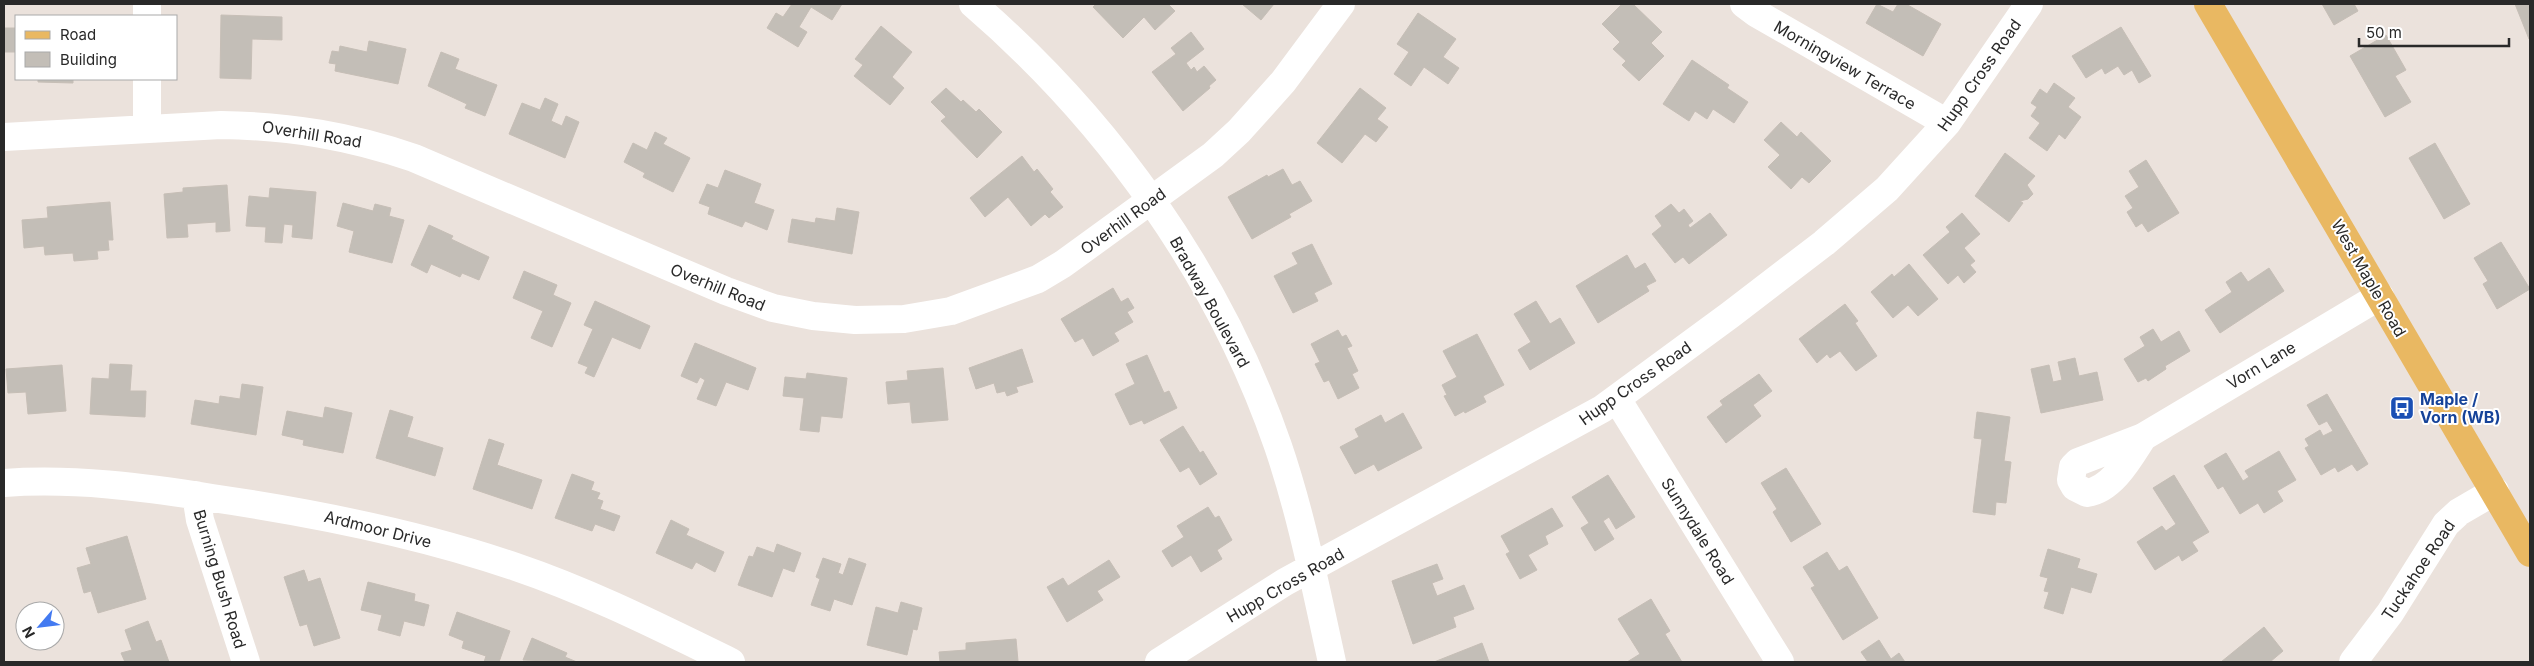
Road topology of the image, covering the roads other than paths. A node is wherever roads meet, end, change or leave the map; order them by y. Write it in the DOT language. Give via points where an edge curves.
graph roads {
  1 [pos="973,4"];
  2 [pos="1341,4"];
  3 [pos="1744,4"];
  4 [pos="2029,4"];
  5 [pos="2208,4"];
  6 [pos="147,80"];
  7 [pos="1947,123"];
  8 [pos="147,129"];
  9 [pos="4,136"];
  10 [pos="1151,201"];
  11 [pos="2380,296"];
  12 [pos="1616,399"];
  13 [pos="2143,436"];
  14 [pos="4,483"];
  15 [pos="2495,491"];
  16 [pos="196,495"];
  17 [pos="2530,553"];
  18 [pos="1310,569"];
  19 [pos="246,662"];
  20 [pos="731,662"];
  21 [pos="1159,662"];
  22 [pos="1332,662"];
  23 [pos="1780,662"];
  24 [pos="2353,662"];
  1 -- 10 [label="street, Bradway Boulevard" via="1050,76 1097,129"];
  2 -- 10 [label="street, Overhill Road" via="1283,82 1239,130 1213,155"];
  3 -- 7 [label="street, Morningview Terrace"];
  4 -- 7 [label="street, Hupp Cross Road"];
  5 -- 11 [label="main road, West Maple Road"];
  6 -- 8 [label="street"];
  7 -- 12 [label="street, Hupp Cross Road" via="1887,189 1824,243"];
  8 -- 9 [label="street, Overhill Road"];
  8 -- 10 [label="street, Overhill Road" via="252,125 326,133 372,144 414,158 726,292 773,308 855,320 904,319 951,311 1029,283 1063,264"];
  10 -- 18 [label="street, Bradway Boulevard" via="1186,255 1257,390 1281,456"];
  11 -- 13 [label="street, Vorn Lane"];
  11 -- 15 [label="main road, West Maple Road"];
  12 -- 18 [label="street, Hupp Cross Road" via="1528,451"];
  12 -- 23 [label="street, Sunnydale Road"];
  14 -- 16 [label="street, Ardmoor Drive" via="48,481"];
  15 -- 17 [label="main road, West Maple Road"];
  15 -- 24 [label="street, Tuckahoe Road" via="2459,512 2446,524 2385,621"];
  16 -- 19 [label="street, Burning Bush Road" via="200,520"];
  16 -- 20 [label="street, Ardmoor Drive" via="330,517 517,567 598,600"];
  18 -- 21 [label="street, Hupp Cross Road"];
  18 -- 22 [label="street, Bradway Boulevard"];
}
